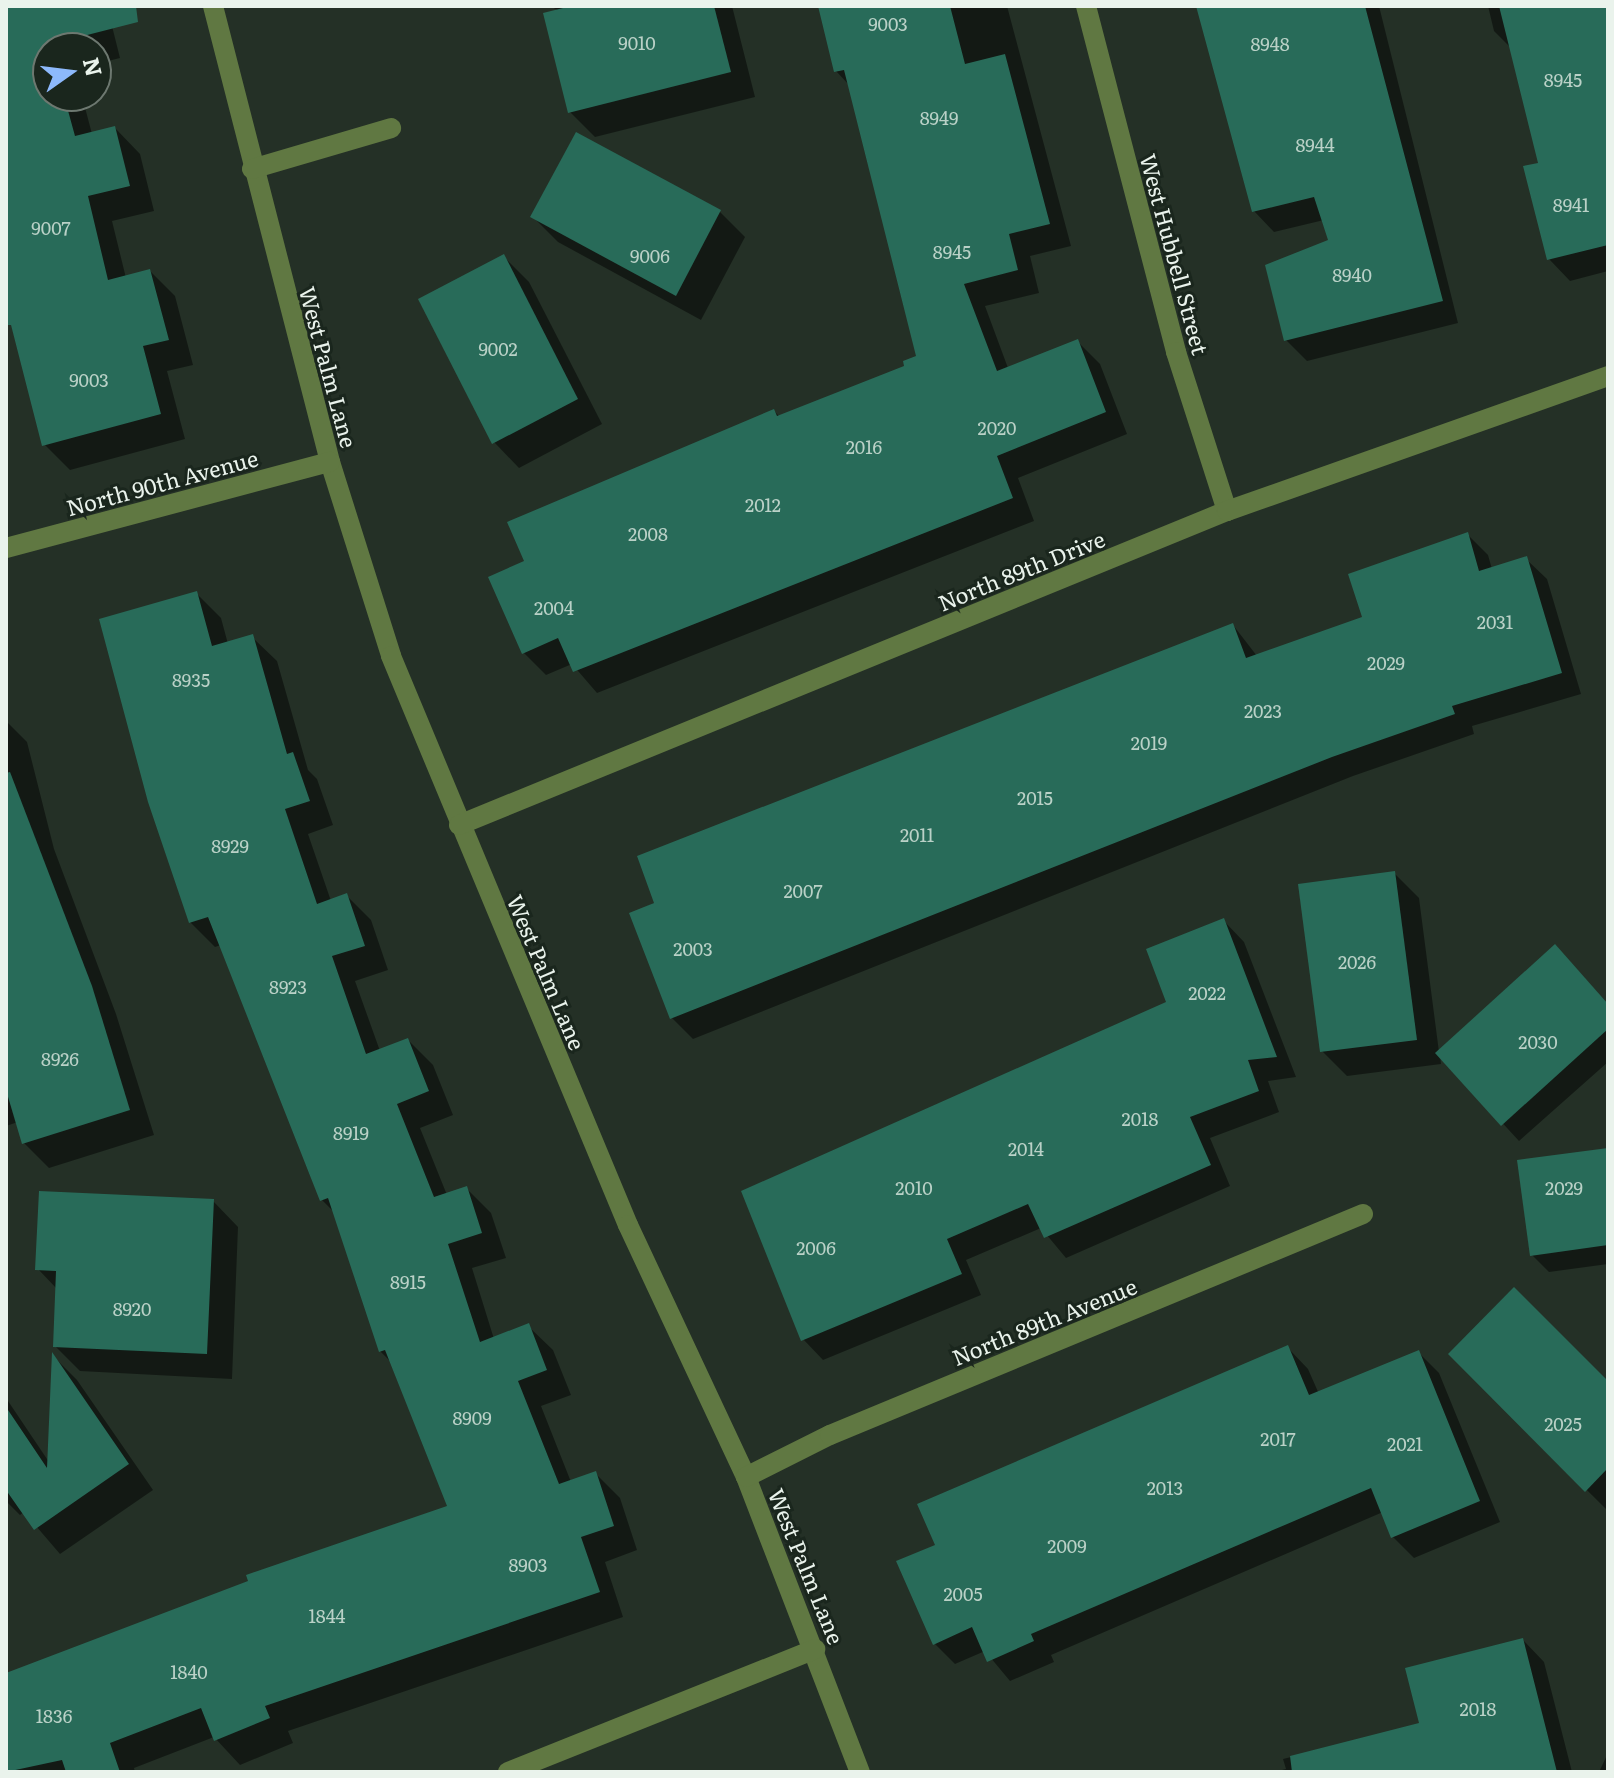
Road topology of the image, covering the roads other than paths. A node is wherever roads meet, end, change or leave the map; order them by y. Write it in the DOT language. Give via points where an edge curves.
graph roads {
  1 [pos="213,6"];
  2 [pos="1086,6"];
  3 [pos="391,128"];
  4 [pos="252,169"];
  5 [pos="1608,376"];
  6 [pos="330,462"];
  7 [pos="1227,511"];
  8 [pos="6,548"];
  9 [pos="459,825"];
  10 [pos="1363,1214"];
  11 [pos="746,1477"];
  12 [pos="815,1649"];
  13 [pos="508,1772"];
  14 [pos="860,1772"];
  1 -- 4 [label="street, West Palm Lane"];
  2 -- 7 [label="street, West Hubbell Street" via="1176,352"];
  3 -- 4 [label="street"];
  4 -- 6 [label="street, West Palm Lane"];
  5 -- 7 [label="street, North 89th Drive"];
  6 -- 8 [label="street, North 90th Avenue"];
  6 -- 9 [label="street, West Palm Lane" via="391,656"];
  7 -- 9 [label="street, North 89th Drive"];
  9 -- 11 [label="street, West Palm Lane" via="628,1225"];
  10 -- 11 [label="street, North 89th Avenue" via="830,1435"];
  11 -- 12 [label="street, West Palm Lane"];
  12 -- 13 [label="street"];
  12 -- 14 [label="street, West Palm Lane"];
}
